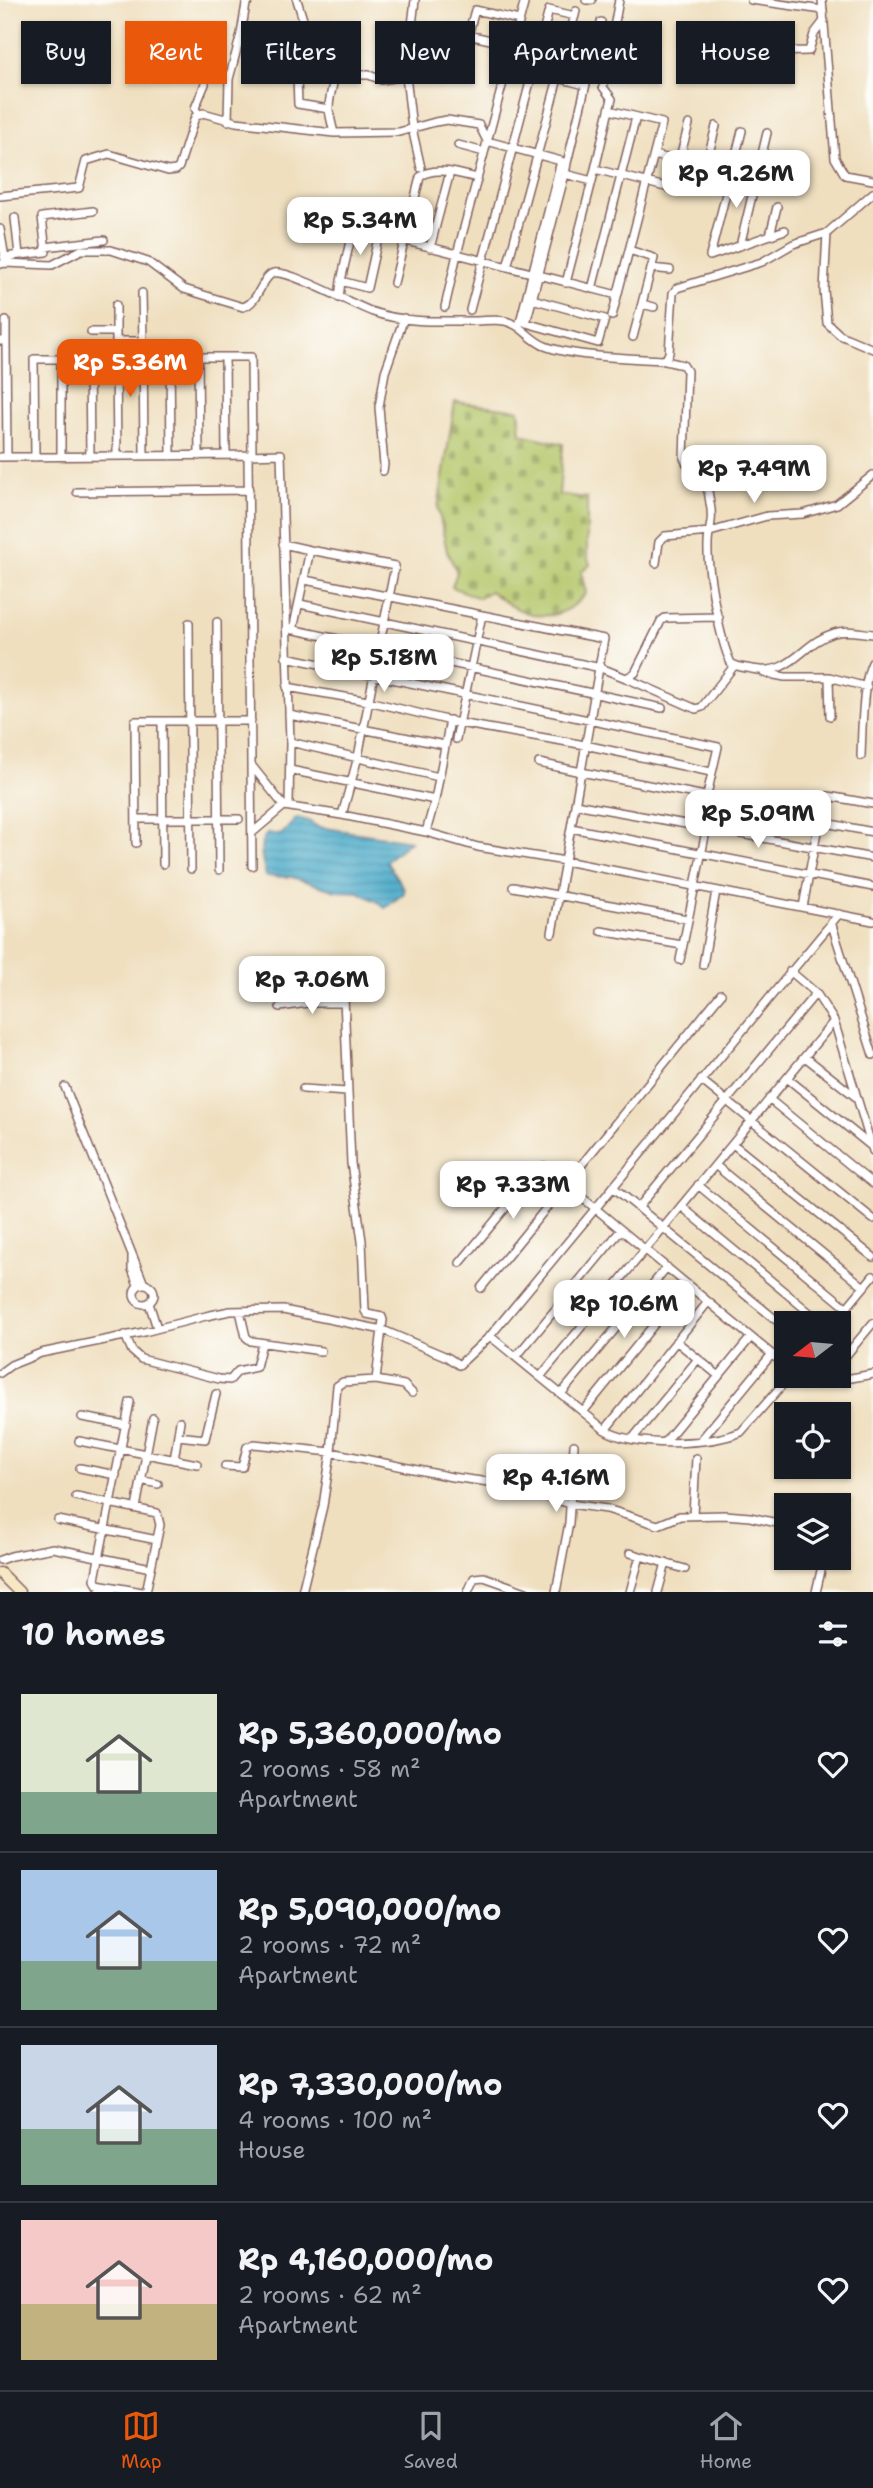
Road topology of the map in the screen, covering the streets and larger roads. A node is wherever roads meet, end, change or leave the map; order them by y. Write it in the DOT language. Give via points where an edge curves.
graph roads {
  1 [pos="250,0"];
  2 [pos="297,0"];
  3 [pos="415,0"];
  4 [pos="586,0"];
  5 [pos="592,0"];
  6 [pos="619,0"];
  7 [pos="751,0"];
  8 [pos="822,0"];
  9 [pos="524,4"];
  10 [pos="823,10"];
  11 [pos="519,20"];
  12 [pos="304,21"];
  13 [pos="413,21"];
  14 [pos="546,21"];
  15 [pos="573,21"];
  16 [pos="824,21"];
  17 [pos="489,42"];
  18 [pos="795,51"];
  19 [pos="297,84"];
  20 [pos="331,84"];
  21 [pos="407,84"];
  22 [pos="502,84"];
  23 [pos="529,84"];
  24 [pos="557,84"];
  25 [pos="205,85"];
  26 [pos="585,85"];
  27 [pos="329,110"];
  28 [pos="609,110"];
  29 [pos="198,114"];
  30 [pos="636,117"];
  31 [pos="228,121"];
  32 [pos="689,124"];
  33 [pos="716,126"];
  34 [pos="412,128"];
  35 [pos="743,131"];
  36 [pos="334,133"];
  37 [pos="767,133"];
  38 [pos="487,141"];
  39 [pos="458,145"];
  40 [pos="512,148"];
  41 [pos="484,152"];
  42 [pos="538,154"];
  43 [pos="654,155"];
  44 [pos="564,162"];
  45 [pos="679,162"];
  46 [pos="421,168"];
  47 [pos="595,169"];
  48 [pos="705,169"];
  49 [pos="450,172"];
  50 [pos="565,174"];
  51 [pos="620,175"];
  52 [pos="730,175"];
  53 [pos="477,178"];
  54 [pos="873,180"];
  55 [pos="592,181"];
  56 [pos="757,181"];
  57 [pos="646,182"];
  58 [pos="681,191"];
  59 [pos="873,194"];
  60 [pos="0,196"];
  61 [pos="777,207"];
  62 [pos="93,211"];
  63 [pos="15,218"];
  64 [pos="340,224"];
  65 [pos="353,228"];
  66 [pos="0,229"];
  67 [pos="785,230"];
  68 [pos="827,233"];
  69 [pos="379,234"];
  70 [pos="770,235"];
  71 [pos="104,240"];
  72 [pos="404,240"];
  73 [pos="740,246"];
  74 [pos="45,247"];
  75 [pos="430,248"];
  76 [pos="629,250"];
  77 [pos="457,254"];
  78 [pos="19,255"];
  79 [pos="3,261"];
  80 [pos="482,261"];
  81 [pos="507,267"];
  82 [pos="651,268"];
  83 [pos="670,270"];
  84 [pos="536,275"];
  85 [pos="341,281"];
  86 [pos="394,283"];
  87 [pos="566,283"];
  88 [pos="592,289"];
  89 [pos="142,293"];
  90 [pos="617,295"];
  91 [pos="339,298"];
  92 [pos="532,299"];
  93 [pos="642,304"];
  94 [pos="116,305"];
  95 [pos="445,307"];
  96 [pos="654,307"];
  97 [pos="470,310"];
  98 [pos="612,316"];
  99 [pos="404,318"];
  100 [pos="6,321"];
  101 [pos="519,326"];
  102 [pos="91,332"];
  103 [pos="116,332"];
  104 [pos="633,337"];
  105 [pos="3,341"];
  106 [pos="116,341"];
  107 [pos="143,341"];
  108 [pos="873,349"];
  109 [pos="144,357"];
  110 [pos="170,357"];
  111 [pos="198,357"];
  112 [pos="225,357"];
  113 [pos="61,359"];
  114 [pos="89,359"];
  115 [pos="116,359"];
  116 [pos="661,360"];
  117 [pos="226,455"];
  118 [pos="250,455"];
  119 [pos="61,456"];
  120 [pos="90,456"];
  121 [pos="117,456"];
  122 [pos="144,456"];
  123 [pos="171,456"];
  124 [pos="198,456"];
  125 [pos="4,457"];
  126 [pos="35,457"];
  127 [pos="383,471"];
  128 [pos="873,475"];
  129 [pos="248,490"];
  130 [pos="77,492"];
  131 [pos="710,531"];
  132 [pos="283,544"];
  133 [pos="310,550"];
  134 [pos="656,563"];
  135 [pos="305,580"];
  136 [pos="389,596"];
  137 [pos="300,604"];
  138 [pos="482,615"];
  139 [pos="719,617"];
  140 [pos="189,622"];
  141 [pos="217,622"];
  142 [pos="384,623"];
  143 [pos="289,629"];
  144 [pos="873,634"];
  145 [pos="476,641"];
  146 [pos="379,648"];
  147 [pos="286,657"];
  148 [pos="873,661"];
  149 [pos="734,666"];
  150 [pos="601,667"];
  151 [pos="470,668"];
  152 [pos="761,671"];
  153 [pos="374,674"];
  154 [pos="829,677"];
  155 [pos="626,678"];
  156 [pos="287,687"];
  157 [pos="867,687"];
  158 [pos="596,693"];
  159 [pos="464,695"];
  160 [pos="368,701"];
  161 [pos="662,708"];
  162 [pos="289,715"];
  163 [pos="830,716"];
  164 [pos="450,720"];
  165 [pos="590,720"];
  166 [pos="162,721"];
  167 [pos="190,721"];
  168 [pos="218,721"];
  169 [pos="251,721"];
  170 [pos="459,723"];
  171 [pos="363,730"];
  172 [pos="456,739"];
  173 [pos="290,742"];
  174 [pos="445,745"];
  175 [pos="585,745"];
  176 [pos="861,756"];
  177 [pos="358,757"];
  178 [pos="539,763"];
  179 [pos="251,766"];
  180 [pos="290,770"];
  181 [pos="581,772"];
  182 [pos="711,772"];
  183 [pos="439,777"];
  184 [pos="352,783"];
  185 [pos="705,796"];
  186 [pos="435,800"];
  187 [pos="575,804"];
  188 [pos="873,804"];
  189 [pos="287,806"];
  190 [pos="342,814"];
  191 [pos="136,819"];
  192 [pos="163,819"];
  193 [pos="190,819"];
  194 [pos="219,819"];
  195 [pos="239,819"];
  196 [pos="820,822"];
  197 [pos="704,826"];
  198 [pos="571,828"];
  199 [pos="426,832"];
  200 [pos="873,832"];
  201 [pos="252,833"];
  202 [pos="136,843"];
  203 [pos="816,847"];
  204 [pos="701,853"];
  205 [pos="873,858"];
  206 [pos="565,861"];
  207 [pos="163,864"];
  208 [pos="252,866"];
  209 [pos="191,869"];
  210 [pos="219,870"];
  211 [pos="810,874"];
  212 [pos="513,887"];
  213 [pos="694,887"];
  214 [pos="873,887"];
  215 [pos="716,891"];
  216 [pos="559,897"];
  217 [pos="803,907"];
  218 [pos="839,914"];
  219 [pos="687,919"];
  220 [pos="831,922"];
  221 [pos="873,922"];
  222 [pos="601,931"];
  223 [pos="552,933"];
  224 [pos="682,945"];
  225 [pos="680,960"];
  226 [pos="703,965"];
  227 [pos="790,971"];
  228 [pos="343,974"];
  229 [pos="816,993"];
  230 [pos="721,994"];
  231 [pos="343,1003"];
  232 [pos="280,1007"];
  233 [pos="834,1021"];
  234 [pos="873,1055"];
  235 [pos="805,1056"];
  236 [pos="787,1078"];
  237 [pos="701,1080"];
  238 [pos="65,1087"];
  239 [pos="303,1089"];
  240 [pos="347,1092"];
  241 [pos="858,1098"];
  242 [pos="769,1099"];
  243 [pos="727,1101"];
  244 [pos="752,1121"];
  245 [pos="733,1144"];
  246 [pos="872,1144"];
  247 [pos="715,1164"];
  248 [pos="566,1184"];
  249 [pos="873,1184"];
  250 [pos="698,1185"];
  251 [pos="612,1187"];
  252 [pos="681,1206"];
  253 [pos="595,1208"];
  254 [pos="638,1208"];
  255 [pos="873,1219"];
  256 [pos="663,1228"];
  257 [pos="621,1230"];
  258 [pos="645,1250"];
  259 [pos="873,1257"];
  260 [pos="460,1263"];
  261 [pos="667,1268"];
  262 [pos="873,1276"];
  263 [pos="141,1284"];
  264 [pos="687,1284"];
  265 [pos="864,1287"];
  266 [pos="481,1288"];
  267 [pos="708,1302"];
  268 [pos="149,1303"];
  269 [pos="847,1308"];
  270 [pos="240,1311"];
  271 [pos="808,1311"];
  272 [pos="844,1311"];
  273 [pos="774,1318"];
  274 [pos="873,1323"];
  275 [pos="157,1328"];
  276 [pos="383,1330"];
  277 [pos="125,1335"];
  278 [pos="490,1336"];
  279 [pos="751,1337"];
  280 [pos="676,1341"];
  281 [pos="262,1343"];
  282 [pos="851,1349"];
  283 [pos="321,1351"];
  284 [pos="772,1354"];
  285 [pos="516,1357"];
  286 [pos="698,1359"];
  287 [pos="871,1372"];
  288 [pos="0,1373"];
  289 [pos="851,1375"];
  290 [pos="719,1376"];
  291 [pos="540,1377"];
  292 [pos="376,1380"];
  293 [pos="780,1388"];
  294 [pos="412,1393"];
  295 [pos="216,1394"];
  296 [pos="561,1394"];
  297 [pos="130,1402"];
  298 [pos="583,1412"];
  299 [pos="82,1417"];
  300 [pos="153,1418"];
  301 [pos="180,1421"];
  302 [pos="126,1425"];
  303 [pos="605,1430"];
  304 [pos="178,1436"];
  305 [pos="633,1438"];
  306 [pos="701,1440"];
  307 [pos="79,1441"];
  308 [pos="664,1443"];
  309 [pos="574,1445"];
  310 [pos="121,1449"];
  311 [pos="331,1452"];
  312 [pos="146,1454"];
  313 [pos="696,1458"];
  314 [pos="174,1460"];
  315 [pos="197,1464"];
  316 [pos="225,1466"];
  317 [pos="79,1468"];
  318 [pos="116,1475"];
  319 [pos="141,1480"];
  320 [pos="158,1484"];
  321 [pos="76,1496"];
  322 [pos="110,1503"];
  323 [pos="570,1504"];
  324 [pos="136,1508"];
  325 [pos="693,1515"];
  326 [pos="58,1520"];
  327 [pos="774,1522"];
  328 [pos="105,1530"];
  329 [pos="157,1540"];
  330 [pos="630,1553"];
  331 [pos="640,1556"];
  332 [pos="100,1557"];
  333 [pos="0,1560"];
  334 [pos="666,1563"];
  335 [pos="151,1568"];
  336 [pos="685,1569"];
  337 [pos="821,1570"];
  338 [pos="0,1573"];
  339 [pos="19,1592"];
  340 [pos="98,1592"];
  341 [pos="113,1592"];
  342 [pos="144,1592"];
  343 [pos="302,1592"];
  344 [pos="468,1592"];
  345 [pos="526,1592"];
  346 [pos="556,1592"];
  347 [pos="629,1592"];
  348 [pos="658,1592"];
  349 [pos="816,1592"];
  1 -- 31 [label="street" via="229,79"];
  2 -- 12 [label="street"];
  3 -- 13 [label="street"];
  4 -- 5 [label="street"];
  6 -- 28 [label="street" via="603,87 612,99"];
  7 -- 10 [label="street"];
  8 -- 10 [label="street"];
  9 -- 11 [label="street"];
  10 -- 16 [label="street"];
  11 -- 17 [label="street" via="475,10 468,35"];
  14 -- 15 [label="street" via="549,10 575,13"];
  16 -- 18 [label="street" via="809,51"];
  16 -- 54 [label="street" via="838,166 845,175"];
  19 -- 27 [label="street" via="298,104"];
  20 -- 27 [label="street"];
  21 -- 34 [label="street"];
  22 -- 38 [label="street"];
  23 -- 40 [label="street"];
  24 -- 42 [label="street"];
  25 -- 29 [label="street" via="195,108"];
  26 -- 44 [label="street"];
  27 -- 36 [label="street"];
  28 -- 30 [label="street"];
  28 -- 47 [label="street"];
  29 -- 31 [label="street"];
  29 -- 60 [label="street" via="176,170 109,154 86,161 79,188"];
  30 -- 43 [label="street" via="662,123"];
  30 -- 51 [label="street"];
  31 -- 36 [label="street"];
  32 -- 45 [label="street"];
  33 -- 48 [label="street"];
  34 -- 36 [label="street"];
  34 -- 38 [label="street" via="435,122 468,122 479,125"];
  34 -- 46 [label="street"];
  35 -- 52 [label="street"];
  37 -- 56 [label="street"];
  38 -- 40 [label="street"];
  38 -- 41 [label="street"];
  39 -- 41 [label="street"];
  40 -- 42 [label="street"];
  40 -- 80 [label="street"];
  41 -- 53 [label="street"];
  42 -- 44 [label="street"];
  42 -- 81 [label="street"];
  43 -- 45 [label="street"];
  43 -- 57 [label="street"];
  44 -- 50 [label="street"];
  44 -- 84 [label="street"];
  45 -- 48 [label="street"];
  47 -- 51 [label="street"];
  47 -- 55 [label="street"];
  48 -- 52 [label="street"];
  49 -- 53 [label="street"];
  49 -- 72 [label="street" via="426,172 420,177"];
  49 -- 75 [label="street"];
  50 -- 55 [label="street"];
  50 -- 84 [label="street"];
  51 -- 57 [label="street"];
  51 -- 88 [label="street"];
  52 -- 56 [label="street"];
  52 -- 73 [label="street" via="710,256"];
  53 -- 77 [label="street"];
  55 -- 87 [label="street"];
  56 -- 73 [label="street"];
  57 -- 58 [label="street"];
  57 -- 76 [label="street"];
  59 -- 68 [label="street"];
  61 -- 70 [label="street"];
  62 -- 74 [label="street" via="42,217"];
  63 -- 78 [label="street"];
  64 -- 65 [label="street"];
  65 -- 69 [label="street"];
  65 -- 85 [label="street"];
  66 -- 79 [label="street"];
  67 -- 70 [label="street"];
  68 -- 108 [label="street" via="827,323 840,335"];
  68 -- 116 [label="street" via="793,244 762,262 677,288 669,353"];
  69 -- 72 [label="street"];
  69 -- 85 [label="street" via="367,288"];
  70 -- 73 [label="street"];
  71 -- 74 [label="street"];
  72 -- 75 [label="street"];
  72 -- 86 [label="street"];
  74 -- 78 [label="street" via="46,252"];
  75 -- 77 [label="street"];
  76 -- 82 [label="street" via="654,258"];
  76 -- 90 [label="street"];
  77 -- 80 [label="street"];
  77 -- 95 [label="street"];
  78 -- 79 [label="street"];
  79 -- 91 [label="street" via="52,265 81,250 111,250 148,262 184,289 228,304 250,304 275,273"];
  80 -- 81 [label="street"];
  80 -- 97 [label="street"];
  81 -- 84 [label="street"];
  82 -- 83 [label="street"];
  82 -- 93 [label="street"];
  84 -- 87 [label="street"];
  84 -- 92 [label="street"];
  84 -- 101 [label="street"];
  85 -- 91 [label="street"];
  87 -- 88 [label="street"];
  88 -- 90 [label="street"];
  89 -- 107 [label="street"];
  90 -- 98 [label="street"];
  91 -- 99 [label="street" via="375,313"];
  92 -- 92 [label="street" via="526,323 597,343 605,319"];
  93 -- 96 [label="street"];
  93 -- 104 [label="street"];
  94 -- 103 [label="street"];
  99 -- 101 [label="street" via="496,320"];
  99 -- 127 [label="street" via="385,372 379,407"];
  100 -- 105 [label="street"];
  101 -- 116 [label="street" via="539,344 562,351"];
  102 -- 103 [label="street"];
  103 -- 106 [label="street"];
  105 -- 125 [label="street"];
  106 -- 107 [label="street"];
  106 -- 115 [label="street"];
  107 -- 109 [label="street"];
  109 -- 110 [label="street"];
  109 -- 122 [label="street"];
  110 -- 111 [label="street"];
  110 -- 123 [label="street"];
  111 -- 112 [label="street"];
  111 -- 124 [label="street"];
  112 -- 117 [label="street"];
  112 -- 118 [label="street" via="251,357"];
  113 -- 114 [label="street"];
  113 -- 119 [label="street"];
  113 -- 126 [label="street" via="34,359"];
  114 -- 115 [label="street"];
  114 -- 120 [label="street"];
  115 -- 121 [label="street"];
  116 -- 131 [label="street" via="683,365 687,371 684,457 688,468 705,481"];
  117 -- 118 [label="street"];
  117 -- 124 [label="street"];
  118 -- 129 [label="street"];
  118 -- 132 [label="street" via="281,454"];
  119 -- 120 [label="street"];
  119 -- 126 [label="street"];
  120 -- 121 [label="street"];
  121 -- 122 [label="street"];
  122 -- 123 [label="street"];
  123 -- 124 [label="street"];
  125 -- 126 [label="street"];
  128 -- 131 [label="street" via="837,503"];
  129 -- 130 [label="street"];
  129 -- 169 [label="street"];
  131 -- 134 [label="street" via="661,538"];
  131 -- 139 [label="street" via="708,558"];
  132 -- 133 [label="street"];
  132 -- 143 [label="street"];
  133 -- 135 [label="street"];
  133 -- 136 [label="street" via="395,566"];
  135 -- 136 [label="street"];
  135 -- 137 [label="street"];
  136 -- 138 [label="street"];
  136 -- 142 [label="street"];
  137 -- 142 [label="street"];
  137 -- 143 [label="street"];
  138 -- 145 [label="street"];
  138 -- 150 [label="street" via="604,639"];
  139 -- 149 [label="street"];
  139 -- 155 [label="street" via="665,618 635,673"];
  140 -- 167 [label="street"];
  141 -- 168 [label="street"];
  142 -- 145 [label="street"];
  142 -- 146 [label="street"];
  143 -- 146 [label="street"];
  143 -- 147 [label="street"];
  144 -- 152 [label="street" via="833,633 796,660"];
  145 -- 150 [label="street"];
  145 -- 151 [label="street"];
  146 -- 151 [label="street"];
  146 -- 153 [label="street"];
  147 -- 153 [label="street"];
  147 -- 156 [label="street"];
  148 -- 157 [label="street"];
  149 -- 152 [label="street"];
  149 -- 155 [label="street" via="696,709"];
  150 -- 155 [label="street"];
  150 -- 158 [label="street"];
  151 -- 158 [label="street"];
  151 -- 159 [label="street"];
  152 -- 154 [label="street" via="776,676"];
  153 -- 159 [label="street"];
  153 -- 160 [label="street"];
  154 -- 157 [label="street"];
  154 -- 163 [label="street"];
  156 -- 160 [label="street"];
  156 -- 162 [label="street"];
  157 -- 176 [label="street"];
  158 -- 161 [label="street"];
  158 -- 165 [label="street"];
  159 -- 165 [label="street"];
  159 -- 170 [label="street"];
  160 -- 164 [label="street"];
  160 -- 171 [label="street"];
  162 -- 171 [label="street"];
  162 -- 173 [label="street"];
  164 -- 170 [label="street"];
  164 -- 174 [label="street"];
  165 -- 175 [label="street"];
  165 -- 182 [label="street" via="718,747"];
  166 -- 167 [label="street"];
  166 -- 191 [label="street" via="135,721"];
  166 -- 192 [label="street"];
  167 -- 168 [label="street"];
  167 -- 193 [label="street"];
  168 -- 169 [label="street"];
  168 -- 194 [label="street"];
  169 -- 179 [label="street"];
  170 -- 172 [label="street"];
  170 -- 175 [label="street"];
  171 -- 174 [label="street"];
  171 -- 177 [label="street"];
  173 -- 177 [label="street"];
  173 -- 180 [label="street"];
  174 -- 183 [label="street"];
  175 -- 181 [label="street"];
  175 -- 182 [label="street"];
  177 -- 183 [label="street"];
  177 -- 184 [label="street"];
  178 -- 181 [label="street"];
  179 -- 189 [label="street"];
  179 -- 201 [label="street"];
  180 -- 184 [label="street"];
  180 -- 189 [label="street"];
  181 -- 185 [label="street"];
  181 -- 187 [label="street"];
  182 -- 185 [label="street"];
  183 -- 186 [label="street"];
  184 -- 186 [label="street"];
  184 -- 190 [label="street"];
  185 -- 197 [label="street"];
  186 -- 199 [label="street"];
  187 -- 197 [label="street"];
  187 -- 198 [label="street"];
  188 -- 196 [label="street" via="825,796"];
  189 -- 190 [label="street"];
  189 -- 201 [label="street"];
  190 -- 199 [label="street"];
  191 -- 192 [label="street"];
  191 -- 202 [label="street"];
  192 -- 193 [label="street"];
  192 -- 207 [label="street"];
  193 -- 194 [label="street"];
  193 -- 209 [label="street"];
  194 -- 195 [label="street"];
  194 -- 210 [label="street"];
  196 -- 200 [label="street"];
  196 -- 203 [label="street"];
  197 -- 203 [label="street"];
  197 -- 204 [label="street"];
  198 -- 204 [label="street"];
  198 -- 206 [label="street"];
  199 -- 206 [label="street" via="478,847"];
  201 -- 208 [label="street"];
  203 -- 205 [label="street"];
  203 -- 211 [label="street"];
  204 -- 211 [label="street"];
  204 -- 213 [label="street"];
  206 -- 213 [label="street"];
  206 -- 216 [label="street"];
  211 -- 214 [label="street"];
  211 -- 217 [label="street"];
  212 -- 216 [label="street"];
  213 -- 215 [label="street"];
  213 -- 219 [label="street"];
  215 -- 217 [label="street"];
  215 -- 226 [label="street"];
  216 -- 219 [label="street"];
  216 -- 223 [label="street"];
  217 -- 218 [label="street"];
  218 -- 220 [label="street"];
  218 -- 221 [label="street"];
  219 -- 224 [label="street"];
  220 -- 227 [label="street"];
  220 -- 234 [label="street"];
  222 -- 224 [label="street"];
  224 -- 225 [label="street"];
  227 -- 229 [label="street"];
  227 -- 237 [label="street"];
  228 -- 231 [label="street"];
  229 -- 233 [label="street"];
  229 -- 243 [label="street"];
  230 -- 248 [label="street"];
  231 -- 232 [label="street"];
  231 -- 240 [label="street"];
  233 -- 235 [label="street"];
  233 -- 241 [label="street"];
  235 -- 236 [label="street"];
  235 -- 241 [label="street"];
  236 -- 242 [label="street"];
  236 -- 246 [label="street"];
  237 -- 243 [label="street"];
  237 -- 251 [label="street"];
  238 -- 263 [label="street" via="139,1266"];
  239 -- 240 [label="street"];
  240 -- 276 [label="street" via="365,1311 382,1317"];
  241 -- 246 [label="street"];
  242 -- 244 [label="street"];
  242 -- 249 [label="street"];
  243 -- 244 [label="street"];
  243 -- 254 [label="street"];
  244 -- 245 [label="street"];
  244 -- 255 [label="street"];
  245 -- 247 [label="street"];
  245 -- 259 [label="street"];
  247 -- 250 [label="street"];
  247 -- 265 [label="street"];
  248 -- 253 [label="street"];
  248 -- 260 [label="street" via="541,1167"];
  248 -- 266 [label="street"];
  250 -- 252 [label="street"];
  250 -- 269 [label="street"];
  251 -- 253 [label="street"];
  251 -- 254 [label="street"];
  252 -- 256 [label="street"];
  252 -- 271 [label="street"];
  253 -- 257 [label="street"];
  253 -- 278 [label="street"];
  254 -- 256 [label="street"];
  256 -- 258 [label="street"];
  256 -- 273 [label="street"];
  257 -- 258 [label="street"];
  257 -- 285 [label="street"];
  258 -- 261 [label="street"];
  258 -- 291 [label="street"];
  261 -- 264 [label="street"];
  261 -- 296 [label="street"];
  262 -- 265 [label="street"];
  263 -- 268 [label="street" via="153,1289"];
  263 -- 268 [label="street" via="135,1296 143,1304"];
  264 -- 267 [label="street"];
  264 -- 298 [label="street"];
  265 -- 269 [label="street"];
  267 -- 279 [label="street"];
  267 -- 280 [label="street"];
  268 -- 275 [label="street"];
  269 -- 272 [label="street"];
  270 -- 275 [label="street"];
  270 -- 276 [label="street" via="283,1310"];
  270 -- 281 [label="street" via="248,1340"];
  274 -- 282 [label="street"];
  275 -- 277 [label="street"];
  276 -- 278 [label="street" via="459,1365"];
  276 -- 292 [label="street"];
  277 -- 281 [label="street" via="141,1359 230,1380 238,1371 256,1367"];
  277 -- 288 [label="street" via="41,1353"];
  278 -- 285 [label="street"];
  279 -- 284 [label="street"];
  279 -- 290 [label="street"];
  280 -- 286 [label="street"];
  280 -- 303 [label="street"];
  281 -- 283 [label="street"];
  284 -- 306 [label="street"];
  285 -- 291 [label="street"];
  286 -- 290 [label="street"];
  286 -- 305 [label="street"];
  287 -- 289 [label="street"];
  290 -- 308 [label="street"];
  291 -- 296 [label="street"];
  292 -- 294 [label="street" via="404,1385"];
  292 -- 311 [label="street" via="343,1382 337,1387"];
  293 -- 306 [label="street" via="741,1432"];
  295 -- 304 [label="street" via="205,1439"];
  296 -- 298 [label="street"];
  297 -- 302 [label="street"];
  298 -- 303 [label="street"];
  299 -- 302 [label="street"];
  300 -- 312 [label="street"];
  301 -- 304 [label="street"];
  302 -- 310 [label="street"];
  303 -- 305 [label="street"];
  304 -- 314 [label="street"];
  305 -- 308 [label="street"];
  306 -- 308 [label="street"];
  307 -- 310 [label="street"];
  309 -- 323 [label="street"];
  310 -- 312 [label="street"];
  310 -- 318 [label="street"];
  311 -- 316 [label="street" via="250,1444 242,1467"];
  311 -- 323 [label="street" via="452,1478 511,1485"];
  311 -- 343 [label="street"];
  312 -- 314 [label="street"];
  312 -- 319 [label="street"];
  313 -- 325 [label="street"];
  314 -- 315 [label="street"];
  317 -- 318 [label="street"];
  318 -- 322 [label="street"];
  319 -- 320 [label="street"];
  319 -- 324 [label="street"];
  321 -- 322 [label="street"];
  322 -- 324 [label="street"];
  322 -- 328 [label="street"];
  323 -- 325 [label="street" via="607,1509 658,1525"];
  323 -- 346 [label="street"];
  324 -- 329 [label="street" via="159,1517"];
  325 -- 327 [label="street"];
  326 -- 328 [label="street"];
  328 -- 329 [label="street"];
  328 -- 332 [label="street"];
  329 -- 335 [label="street"];
  330 -- 331 [label="street"];
  331 -- 334 [label="street"];
  331 -- 347 [label="street"];
  332 -- 333 [label="street" via="53,1548"];
  332 -- 335 [label="street"];
  332 -- 342 [label="street" via="97,1584"];
  334 -- 336 [label="street"];
  334 -- 348 [label="street"];
  335 -- 342 [label="street"];
  337 -- 349 [label="street"];
  338 -- 339 [label="street"];
  340 -- 341 [label="street"];
  344 -- 345 [label="street" via="474,1578 484,1577"];
}
